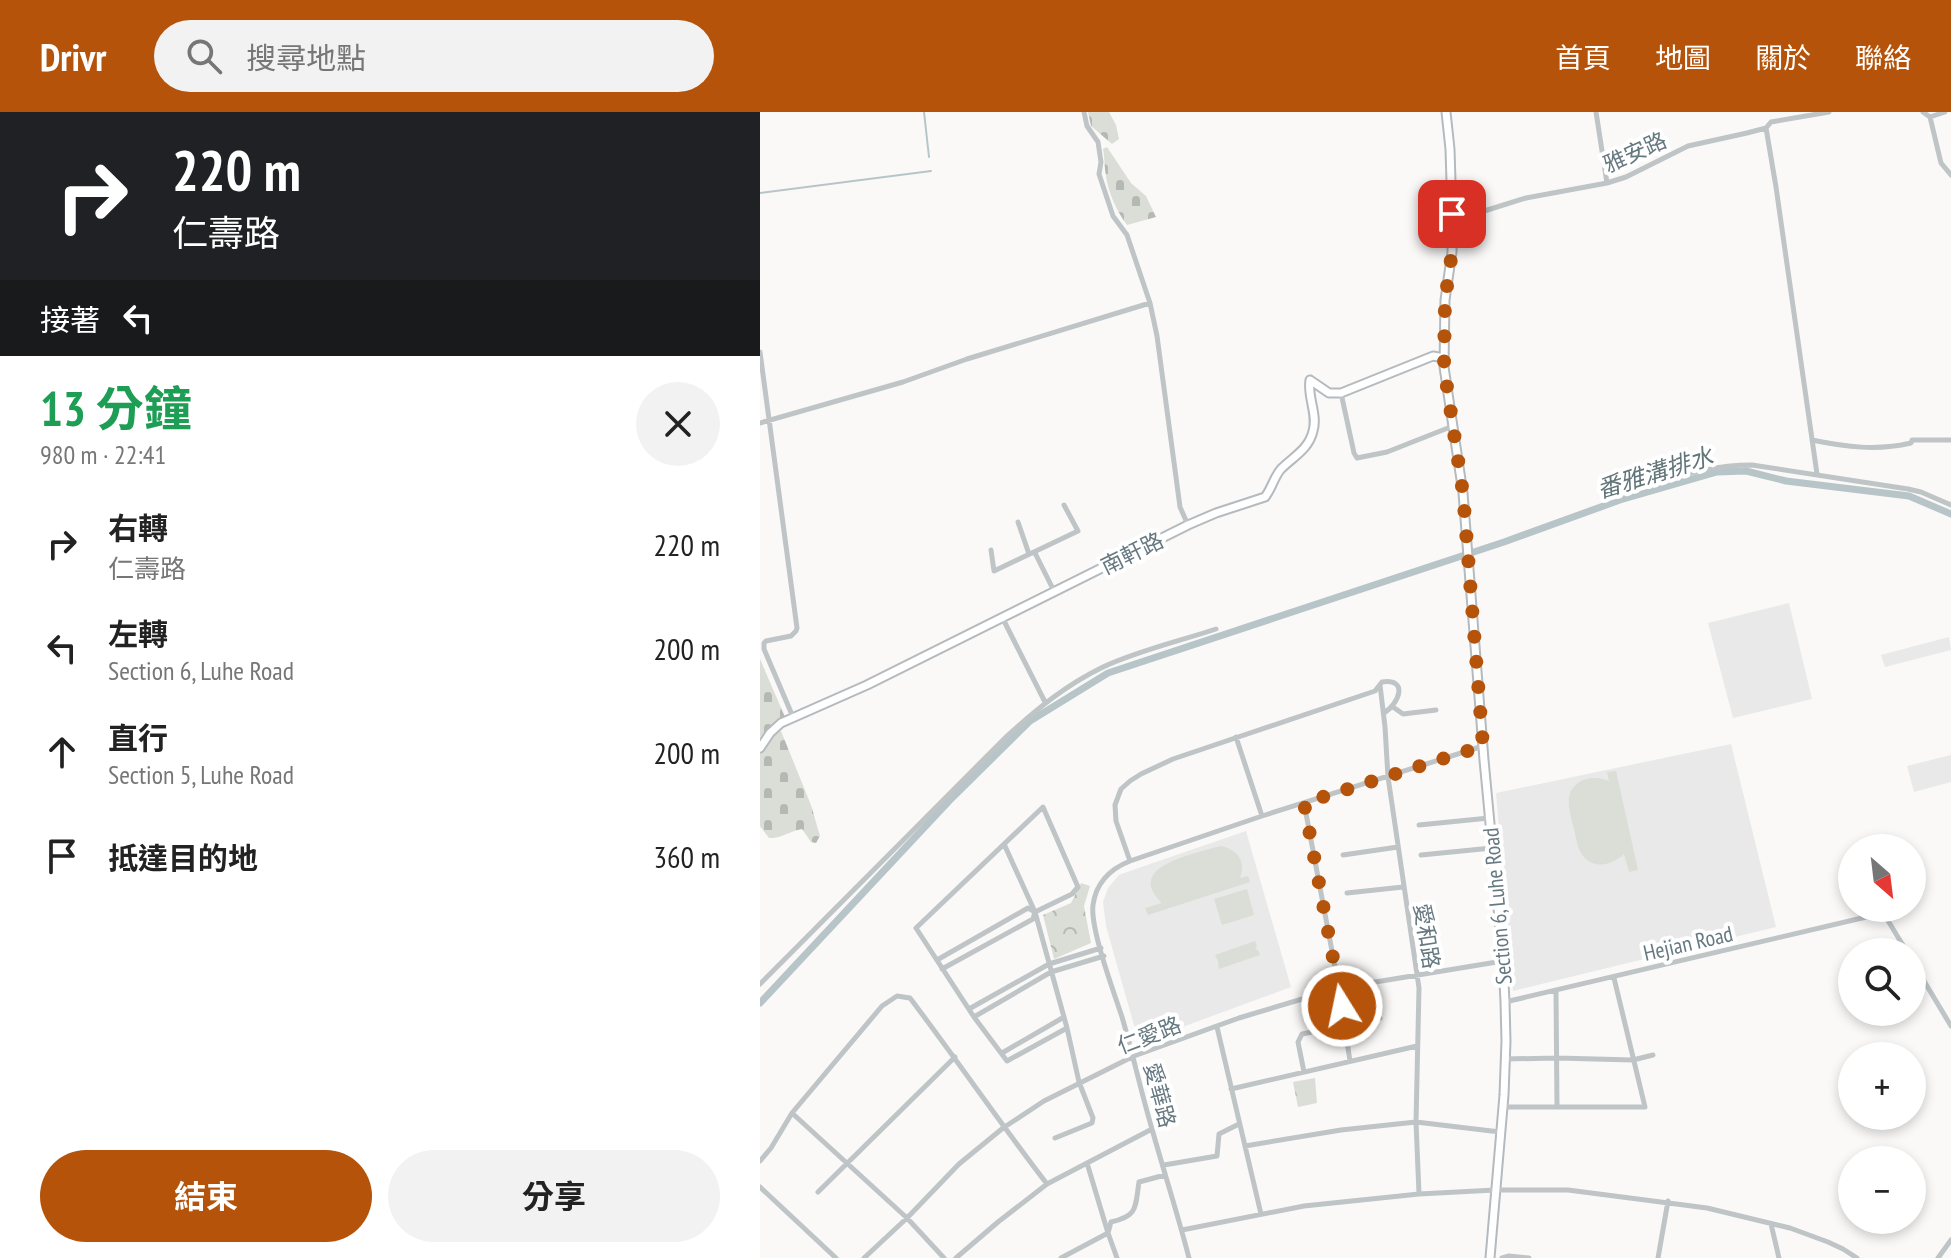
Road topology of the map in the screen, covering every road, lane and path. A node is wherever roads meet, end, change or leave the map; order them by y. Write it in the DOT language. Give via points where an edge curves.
graph roads {
  1 [pos="1084,112"];
  2 [pos="1446,112"];
  3 [pos="1596,112"];
  4 [pos="1767,112"];
  5 [pos="1829,112"];
  6 [pos="1923,112"];
  7 [pos="1945,112"];
  8 [pos="1930,117"];
  9 [pos="1771,122"];
  10 [pos="1766,128"];
  11 [pos="1951,175"];
  12 [pos="1607,183"];
  13 [pos="1452,214"];
  14 [pos="1150,303"];
  15 [pos="760,352"];
  16 [pos="1444,358"];
  17 [pos="1341,393"];
  18 [pos="770,421"];
  19 [pos="760,423"];
  20 [pos="1453,426"];
  21 [pos="1812,440"];
  22 [pos="1951,440"];
  23 [pos="1817,474"];
  24 [pos="1656,484"];
  25 [pos="1064,505"];
  26 [pos="1951,505"];
  27 [pos="1018,522"];
  28 [pos="1188,525"];
  29 [pos="991,550"];
  30 [pos="1032,553"];
  31 [pos="1054,591"];
  32 [pos="1002,616"];
  33 [pos="1216,629"];
  34 [pos="1380,685"];
  35 [pos="1045,702"];
  36 [pos="1393,707"];
  37 [pos="1436,710"];
  38 [pos="1384,713"];
  39 [pos="793,718"];
  40 [pos="1236,737"];
  41 [pos="1483,746"];
  42 [pos="760,748"];
  43 [pos="1388,777"];
  44 [pos="1304,803"];
  45 [pos="1262,816"];
  46 [pos="1489,818"];
  47 [pos="1419,825"];
  48 [pos="1004,844"];
  49 [pos="1398,847"];
  50 [pos="1492,848"];
  51 [pos="1343,855"];
  52 [pos="1421,855"];
  53 [pos="1130,861"];
  54 [pos="1403,887"];
  55 [pos="1347,893"];
  56 [pos="1035,912"];
  57 [pos="1899,938"];
  58 [pos="1101,948"];
  59 [pos="1104,956"];
  60 [pos="937,960"];
  61 [pos="1503,961"];
  62 [pos="1049,964"];
  63 [pos="942,969"];
  64 [pos="1051,972"];
  65 [pos="1416,975"];
  66 [pos="1614,978"];
  67 [pos="760,984"];
  68 [pos="1926,984"];
  69 [pos="1339,988"];
  70 [pos="1556,991"];
  71 [pos="1505,1002"];
  72 [pos="969,1009"];
  73 [pos="974,1017"];
  74 [pos="1064,1017"];
  75 [pos="1380,1018"];
  76 [pos="1345,1025"];
  77 [pos="1951,1026"];
  78 [pos="1217,1027"];
  79 [pos="1067,1028"];
  80 [pos="1417,1046"];
  81 [pos="1002,1053"];
  82 [pos="1653,1055"];
  83 [pos="1134,1056"];
  84 [pos="955,1057"];
  85 [pos="1557,1058"];
  86 [pos="1505,1059"];
  87 [pos="1633,1060"];
  88 [pos="1350,1061"];
  89 [pos="1304,1072"];
  90 [pos="1079,1082"];
  91 [pos="1231,1089"];
  92 [pos="1503,1107"];
  93 [pos="1557,1107"];
  94 [pos="792,1113"];
  95 [pos="1416,1122"];
  96 [pos="1239,1124"];
  97 [pos="1003,1128"];
  98 [pos="1152,1129"];
  99 [pos="1500,1132"];
  100 [pos="1055,1138"];
  101 [pos="1245,1146"];
  102 [pos="760,1161"];
  103 [pos="848,1162"];
  104 [pos="1087,1163"];
  105 [pos="1164,1165"];
  106 [pos="1165,1175"];
  107 [pos="1047,1184"];
  108 [pos="760,1187"];
  109 [pos="1495,1190"];
  110 [pos="818,1192"];
  111 [pos="1419,1194"];
  112 [pos="1668,1201"];
  113 [pos="1261,1214"];
  114 [pos="907,1218"];
  115 [pos="1771,1223"];
  116 [pos="1182,1230"];
  117 [pos="1108,1233"];
  118 [pos="1951,1240"];
  119 [pos="1843,1249"];
  120 [pos="836,1258"];
  121 [pos="864,1258"];
  122 [pos="944,1258"];
  123 [pos="956,1258"];
  124 [pos="1061,1258"];
  125 [pos="1117,1258"];
  126 [pos="1189,1258"];
  127 [pos="1490,1258"];
  128 [pos="1502,1258"];
  129 [pos="1529,1258"];
  130 [pos="1658,1258"];
  131 [pos="1779,1258"];
  132 [pos="1838,1258"];
  133 [pos="1857,1258"];
  134 [pos="1938,1258"];
  1 -- 14 [label="street" via="1098,142 1099,174 1113,216 1127,235"];
  2 -- 13 [label="main road, Section 6, Luhe Road"];
  3 -- 12 [label="street"];
  4 -- 9 [label="street"];
  5 -- 9 [label="street"];
  6 -- 8 [label="street"];
  7 -- 8 [label="street"];
  8 -- 11 [label="street" via="1941,163"];
  9 -- 10 [label="street"];
  10 -- 12 [label="street, 雅安路" via="1688,146"];
  10 -- 21 [label="street"];
  12 -- 13 [label="street, 雅安路"];
  13 -- 16 [label="main road, Section 6, Luhe Road"];
  14 -- 18 [label="street"];
  14 -- 28 [label="street" via="1180,507"];
  15 -- 18 [label="street"];
  16 -- 17 [label="main road" via="1433,356"];
  16 -- 20 [label="main road, Section 6, Luhe Road"];
  17 -- 20 [label="street" via="1357,458"];
  17 -- 28 [label="main road, 南軒路" via="1329,393 1310,380 1313,431 1265,497"];
  18 -- 19 [label="street"];
  18 -- 39 [label="street" via="797,628 791,636 766,641 764,649"];
  20 -- 41 [label="main road, Section 6, Luhe Road"];
  21 -- 22 [label="street" via="1855,448"];
  21 -- 23 [label="street"];
  23 -- 24 [label="street" via="1731,465"];
  23 -- 26 [label="street" via="1921,492"];
  25 -- 30 [label="street" via="1078,531"];
  27 -- 30 [label="street"];
  28 -- 31 [label="main road, 南軒路"];
  29 -- 30 [label="street" via="994,571"];
  30 -- 31 [label="street"];
  31 -- 32 [label="main road, 南軒路"];
  32 -- 35 [label="street"];
  32 -- 39 [label="main road, 南軒路"];
  33 -- 35 [label="street" via="1105,666"];
  34 -- 36 [label="street" via="1389,681 1398,689"];
  34 -- 38 [label="street, 愛和路"];
  34 -- 40 [label="street"];
  35 -- 67 [label="street"];
  36 -- 37 [label="street" via="1403,714"];
  36 -- 38 [label="street"];
  38 -- 43 [label="street, 愛和路"];
  39 -- 42 [label="main road, 南軒路" via="770,733"];
  40 -- 45 [label="street"];
  40 -- 53 [label="street" via="1173,759 1121,789 1115,812"];
  41 -- 43 [label="street"];
  41 -- 46 [label="main road, Section 6, Luhe Road"];
  43 -- 44 [label="street"];
  43 -- 49 [label="street, 愛和路"];
  44 -- 45 [label="street"];
  44 -- 69 [label="street"];
  45 -- 53 [label="street"];
  46 -- 47 [label="street"];
  46 -- 50 [label="main road, Section 6, Luhe Road"];
  48 -- 56 [label="street"];
  48 -- 56 [label="street" via="1043,807 1078,887"];
  48 -- 60 [label="street" via="916,928"];
  49 -- 51 [label="street"];
  49 -- 54 [label="street, 愛和路"];
  50 -- 52 [label="street"];
  50 -- 61 [label="main road, Section 6, Luhe Road"];
  53 -- 58 [label="street, 愛華路" via="1106,877 1095,896"];
  54 -- 55 [label="street"];
  54 -- 65 [label="street, 愛和路"];
  56 -- 60 [label="street" via="1028,908"];
  56 -- 62 [label="street"];
  56 -- 63 [label="street" via="1033,919"];
  57 -- 66 [label="street, Hejian Road" via="1879,914"];
  58 -- 59 [label="street, 愛華路"];
  58 -- 62 [label="street"];
  59 -- 64 [label="street"];
  59 -- 83 [label="street, 愛華路"];
  60 -- 63 [label="street"];
  61 -- 65 [label="street, 仁愛路"];
  61 -- 71 [label="main road, Section 6, Luhe Road"];
  62 -- 64 [label="street"];
  62 -- 72 [label="street"];
  63 -- 72 [label="street"];
  64 -- 73 [label="street"];
  64 -- 74 [label="street"];
  65 -- 69 [label="street, 仁愛路"];
  65 -- 80 [label="street, 愛和路"];
  66 -- 70 [label="street, Hejian Road"];
  66 -- 87 [label="street"];
  68 -- 77 [label="street"];
  69 -- 76 [label="street"];
  69 -- 78 [label="street, 仁愛路"];
  70 -- 71 [label="street, Hejian Road"];
  70 -- 85 [label="street"];
  71 -- 86 [label="main road, Section 6, Luhe Road"];
  72 -- 73 [label="street"];
  73 -- 81 [label="street"];
  74 -- 79 [label="street"];
  74 -- 81 [label="street"];
  75 -- 76 [label="street"];
  76 -- 88 [label="street"];
  76 -- 89 [label="street" via="1299,1036"];
  78 -- 83 [label="street, 仁愛路"];
  78 -- 91 [label="street"];
  79 -- 81 [label="street" via="1007,1061"];
  79 -- 90 [label="street"];
  80 -- 88 [label="street"];
  80 -- 95 [label="street, 愛和路"];
  82 -- 87 [label="street"];
  83 -- 90 [label="street, 仁愛路"];
  83 -- 98 [label="street, 愛華路"];
  84 -- 94 [label="street" via="910,998 897,996 882,1006"];
  84 -- 97 [label="street"];
  84 -- 103 [label="street"];
  85 -- 86 [label="street"];
  85 -- 87 [label="street"];
  85 -- 93 [label="street"];
  86 -- 92 [label="main road, Section 6, Luhe Road"];
  87 -- 93 [label="street" via="1645,1107"];
  88 -- 89 [label="street"];
  89 -- 91 [label="street"];
  90 -- 97 [label="street, 仁愛路"];
  90 -- 100 [label="street" via="1093,1120"];
  91 -- 96 [label="street"];
  92 -- 93 [label="street"];
  92 -- 99 [label="main road, Section 6, Luhe Road"];
  94 -- 102 [label="street"];
  94 -- 103 [label="street"];
  95 -- 99 [label="street"];
  95 -- 101 [label="street"];
  95 -- 111 [label="street, 愛和路"];
  96 -- 101 [label="street"];
  96 -- 105 [label="street" via="1219,1134 1217,1156"];
  97 -- 107 [label="street"];
  97 -- 114 [label="street, 仁愛路"];
  98 -- 104 [label="street"];
  98 -- 105 [label="street, 愛華路"];
  99 -- 109 [label="main road, Section 6, Luhe Road"];
  101 -- 113 [label="street"];
  103 -- 110 [label="street"];
  103 -- 114 [label="street"];
  104 -- 107 [label="street"];
  104 -- 117 [label="street"];
  105 -- 106 [label="street, 愛華路"];
  106 -- 116 [label="street, 愛華路"];
  106 -- 117 [label="street" via="1139,1182 1135,1211 1111,1222"];
  107 -- 123 [label="street"];
  108 -- 120 [label="street"];
  109 -- 111 [label="street"];
  109 -- 112 [label="street" via="1568,1190"];
  109 -- 127 [label="main road, Section 6, Luhe Road"];
  111 -- 113 [label="street"];
  112 -- 115 [label="street"];
  112 -- 130 [label="street"];
  113 -- 116 [label="street"];
  114 -- 121 [label="street, 仁愛路"];
  114 -- 122 [label="street"];
  115 -- 119 [label="street"];
  115 -- 131 [label="street"];
  116 -- 126 [label="street, 愛華路"];
  117 -- 124 [label="street"];
  117 -- 125 [label="street"];
  118 -- 134 [label="street"];
  119 -- 132 [label="street"];
  119 -- 133 [label="street"];
  128 -- 129 [label="street"];
}
